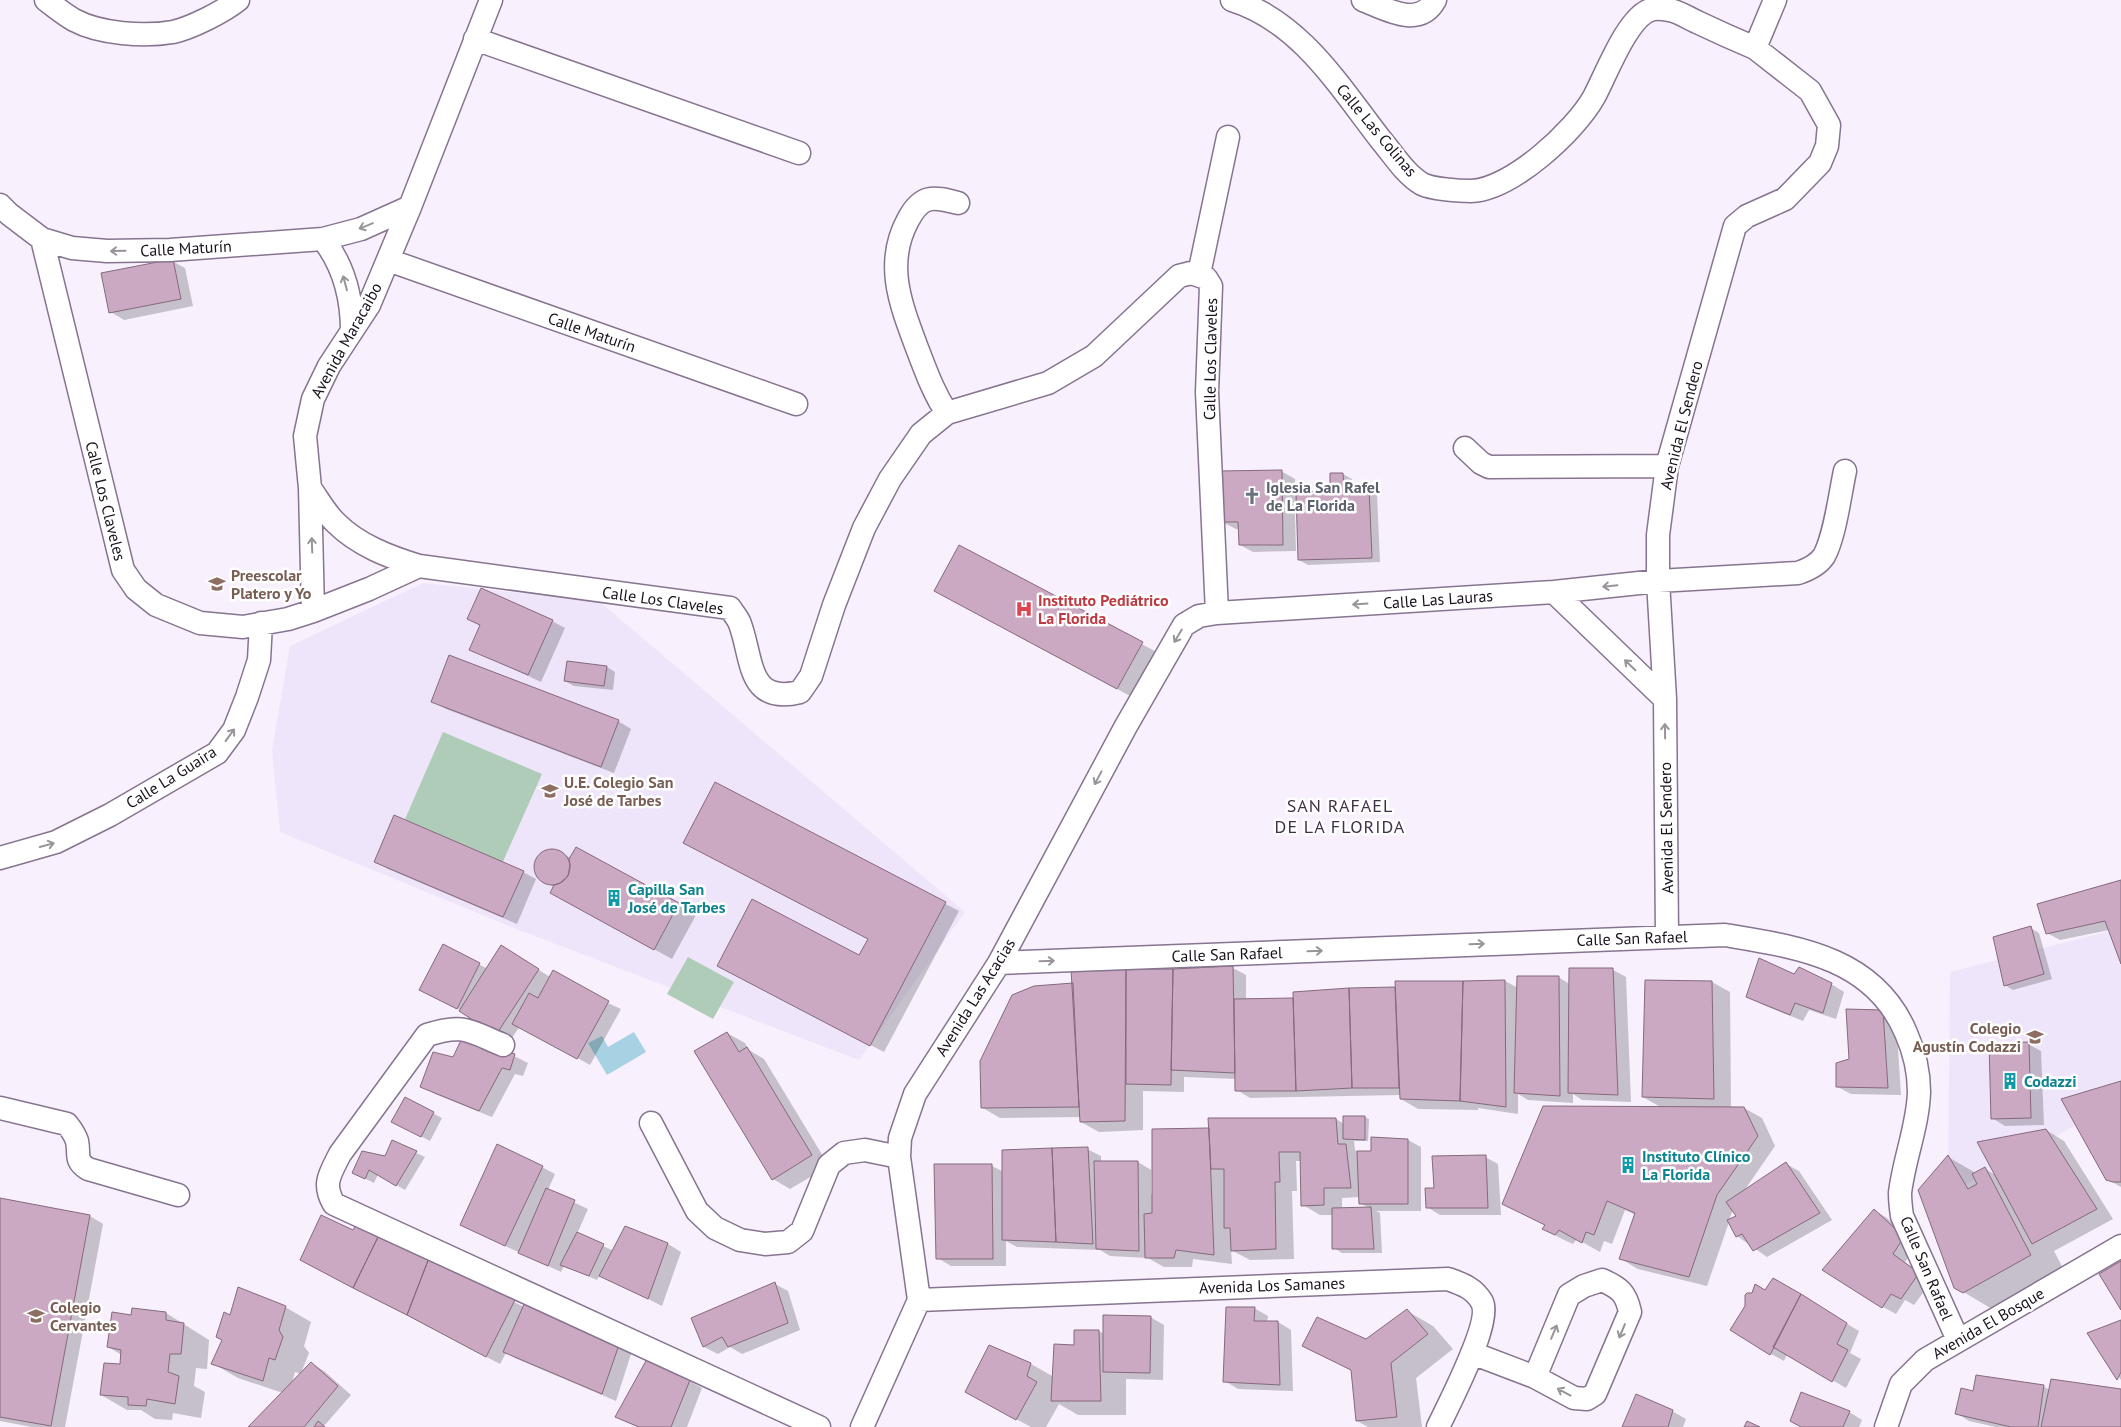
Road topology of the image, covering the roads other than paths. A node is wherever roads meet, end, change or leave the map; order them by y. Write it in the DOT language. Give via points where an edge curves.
graph roads {
  1 [pos="46,0"];
  2 [pos="238,0"];
  3 [pos="491,0"];
  4 [pos="1232,0"];
  5 [pos="1364,0"];
  6 [pos="1435,0"];
  7 [pos="1775,0"];
  8 [pos="475,39"];
  9 [pos="1755,48"];
  10 [pos="1228,137"];
  11 [pos="799,152"];
  12 [pos="958,203"];
  13 [pos="0,205"];
  14 [pos="410,207"];
  15 [pos="323,239"];
  16 [pos="42,240"];
  17 [pos="388,260"];
  18 [pos="1199,274"];
  19 [pos="352,331"];
  20 [pos="796,404"];
  21 [pos="947,413"];
  22 [pos="1465,448"];
  23 [pos="1667,466"];
  24 [pos="1845,471"];
  25 [pos="310,488"];
  26 [pos="419,566"];
  27 [pos="1658,581"];
  28 [pos="1554,592"];
  29 [pos="313,611"];
  30 [pos="1217,613"];
  31 [pos="262,623"];
  32 [pos="1665,699"];
  33 [pos="0,858"];
  34 [pos="1667,937"];
  35 [pos="999,963"];
  36 [pos="503,1044"];
  37 [pos="0,1108"];
  38 [pos="651,1123"];
  39 [pos="899,1156"];
  40 [pos="178,1195"];
  41 [pos="2121,1246"];
  42 [pos="919,1300"];
  43 [pos="1958,1340"];
  44 [pos="1472,1353"];
  45 [pos="1535,1376"];
  46 [pos="1890,1426"];
  47 [pos="819,1427"];
  48 [pos="862,1427"];
  49 [pos="1438,1427"];
  1 -- 2 [label="street" via="75,20 104,30 137,35 174,32"];
  3 -- 8 [label="street, Avenida Maracaibo"];
  4 -- 9 [label="street, Calle Las Colinas" via="1249,5 1284,26 1313,53 1401,164 1423,184 1449,189 1472,191 1491,186 1518,174 1548,150 1593,99 1635,19 1651,10 1670,10"];
  5 -- 6 [label="street" via="1406,16 1419,14 1432,6"];
  7 -- 9 [label="street"];
  8 -- 11 [label="street"];
  8 -- 14 [label="street, Avenida Maracaibo"];
  9 -- 23 [label="street, Avenida El Sendero" via="1810,91 1829,125 1826,146 1820,163 1785,199 1747,216 1735,226"];
  10 -- 18 [label="street"];
  12 -- 21 [label="street" via="937,197 916,206 901,232 897,256 896,282 905,319 936,397"];
  13 -- 16 [label="street, Calle Maturín"];
  14 -- 15 [label="street, Calle Maturín, one-way" via="361,229"];
  14 -- 17 [label="street, Avenida Maracaibo"];
  15 -- 16 [label="street, Calle Maturín, one-way" via="107,251 72,248"];
  19 -- 15 [label="street, one-way" via="346,282 334,254"];
  16 -- 31 [label="street, Calle Los Claveles" via="123,570 136,589 156,605 200,623 243,627"];
  17 -- 19 [label="street, Avenida Maracaibo" via="369,305"];
  17 -- 20 [label="street, Calle Maturín"];
  18 -- 21 [label="street, Calle Los Claveles" via="1179,276 1094,356 1048,383"];
  18 -- 30 [label="street, Calle Los Claveles" via="1211,286 1207,392"];
  19 -- 25 [label="street, Avenida Maracaibo" via="329,366 313,399 305,436"];
  21 -- 26 [label="street, Calle Los Claveles" via="921,434 890,479 864,528 811,676 800,692 772,693 758,684 740,621 730,608"];
  22 -- 23 [label="street" via="1489,467"];
  23 -- 27 [label="street, Avenida El Sendero" via="1658,535"];
  24 -- 27 [label="street, Calle Las Lauras" via="1831,537 1823,557 1811,568 1798,573"];
  25 -- 26 [label="street" via="335,523 387,557"];
  29 -- 25 [label="street, Avenida Maracaibo, one-way"];
  26 -- 29 [label="street, Calle Los Claveles"];
  27 -- 28 [label="street, Calle Las Lauras, one-way"];
  27 -- 32 [label="street, Avenida El Sendero"];
  28 -- 30 [label="street, Calle Las Lauras, one-way"];
  32 -- 28 [label="street, one-way"];
  29 -- 31 [label="street, Calle Los Claveles"];
  30 -- 35 [label="street, Avenida Las Acacias, one-way" via="1199,616 1184,625"];
  33 -- 31 [label="street, Calle La Guaira, one-way" via="56,842 118,811 217,753 234,730 247,698 259,660"];
  34 -- 32 [label="street, Avenida El Sendero, one-way"];
  35 -- 34 [label="street, Calle San Rafael, one-way"];
  34 -- 43 [label="street, Calle San Rafael" via="1725,935 1795,947 1824,956 1882,992 1900,1016 1914,1052 1919,1091 1900,1194 1902,1216"];
  35 -- 39 [label="street, Avenida Las Acacias" via="914,1094 900,1138"];
  36 -- 47 [label="street" via="461,1028 427,1035 340,1154 329,1174 327,1192 334,1204"];
  37 -- 40 [label="street" via="67,1124 77,1142 81,1165 88,1170"];
  38 -- 39 [label="street" via="697,1211 716,1228 740,1240 765,1244 788,1242 802,1231 829,1165 844,1153 865,1150"];
  39 -- 42 [label="street, Avenida Las Acacias"];
  41 -- 43 [label="street, Avenida El Bosque"];
  42 -- 44 [label="street, Avenida Los Samanes" via="1448,1278 1471,1288 1483,1303 1483,1322"];
  42 -- 48 [label="street"];
  43 -- 46 [label="street, Avenida El Bosque" via="1925,1360 1901,1384"];
  44 -- 45 [label="street"];
  44 -- 49 [label="street, Avenida Los Samanes"];
  45 -- 45 [label="street, one-way" via="1570,1295 1602,1280 1618,1287 1627,1299 1630,1312 1595,1394 1587,1399 1574,1398"];
}
